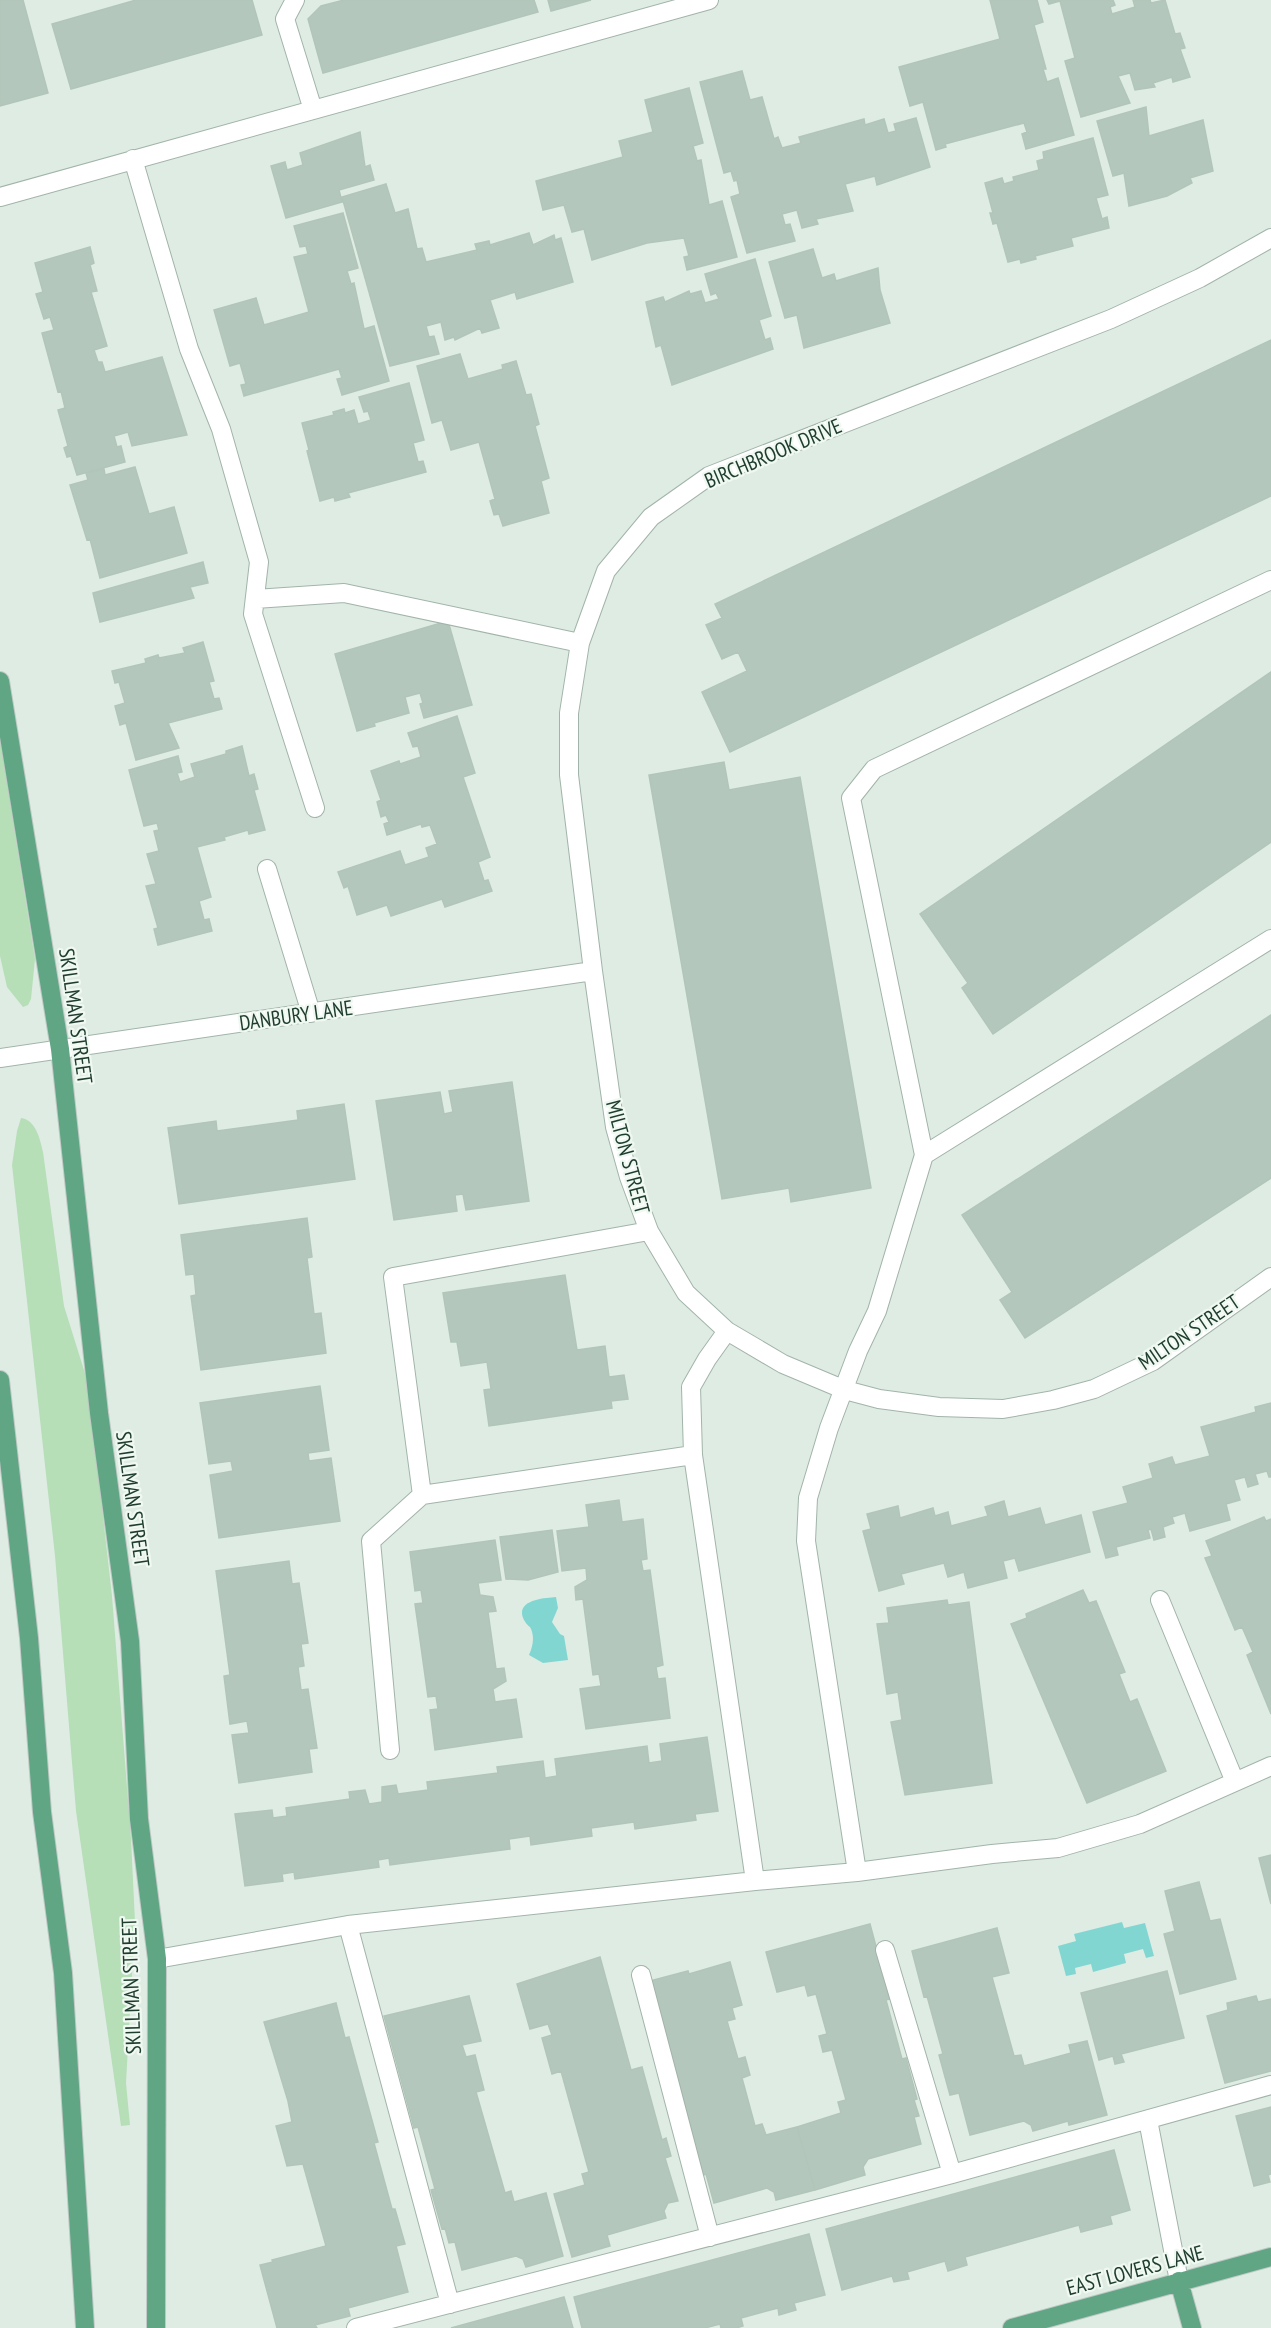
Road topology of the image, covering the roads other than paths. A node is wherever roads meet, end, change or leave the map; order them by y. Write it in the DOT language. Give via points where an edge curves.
graph roads {
  1 [pos="295,0"];
  2 [pos="709,0"];
  3 [pos="313,110"];
  4 [pos="133,159"];
  5 [pos="0,197"];
  6 [pos="1271,238"];
  7 [pos="1271,580"];
  8 [pos="255,599"];
  9 [pos="580,643"];
  10 [pos="0,681"];
  11 [pos="315,808"];
  12 [pos="267,869"];
  13 [pos="1271,939"];
  14 [pos="593,971"];
  15 [pos="311,1013"];
  16 [pos="60,1049"];
  17 [pos="0,1058"];
  18 [pos="924,1155"];
  19 [pos="649,1231"];
  20 [pos="1271,1276"];
  21 [pos="727,1331"];
  22 [pos="0,1380"];
  23 [pos="845,1390"];
  24 [pos="693,1455"];
  25 [pos="422,1495"];
  26 [pos="1160,1600"];
  27 [pos="390,1750"];
  28 [pos="1271,1766"];
  29 [pos="1235,1782"];
  30 [pos="857,1872"];
  31 [pos="755,1881"];
  32 [pos="348,1925"];
  33 [pos="885,1950"];
  34 [pos="157,1959"];
  35 [pos="641,1975"];
  36 [pos="1271,2085"];
  37 [pos="1149,2120"];
  38 [pos="952,2174"];
  39 [pos="710,2237"];
  40 [pos="1271,2257"];
  41 [pos="1179,2281"];
  42 [pos="450,2304"];
  43 [pos="85,2328"];
  44 [pos="156,2328"];
  45 [pos="356,2328"];
  46 [pos="1012,2328"];
  47 [pos="1192,2328"];
  1 -- 3 [label="street" via="285,19"];
  2 -- 3 [label="street"];
  3 -- 4 [label="street"];
  4 -- 5 [label="street"];
  4 -- 8 [label="street" via="189,349 221,429 259,562"];
  6 -- 9 [label="street, BIRCHBROOK DRIVE" via="1200,278 1111,320 709,476 651,517 606,571"];
  7 -- 18 [label="street" via="874,769 851,798"];
  8 -- 9 [label="street" via="344,593"];
  8 -- 11 [label="street" via="253,614"];
  9 -- 14 [label="street, BIRCHBROOK DRIVE" via="568,713 569,775"];
  10 -- 16 [label="main road, SKILLMAN STREET"];
  12 -- 15 [label="street"];
  13 -- 18 [label="street"];
  14 -- 15 [label="street, DANBURY LANE"];
  14 -- 19 [label="street, MILTON STREET" via="615,1127"];
  15 -- 16 [label="street, DANBURY LANE"];
  16 -- 17 [label="street, DANBURY LANE"];
  16 -- 34 [label="main road, SKILLMAN STREET" via="99,1413 130,1641 139,1819"];
  18 -- 23 [label="street" via="878,1311 858,1351"];
  19 -- 21 [label="street, MILTON STREET" via="686,1293"];
  19 -- 25 [label="street" via="393,1277"];
  20 -- 23 [label="street, MILTON STREET" via="1153,1360 1094,1389 1053,1400 1003,1409 939,1407"];
  21 -- 23 [label="street, MILTON STREET" via="783,1364"];
  21 -- 24 [label="street" via="691,1387"];
  22 -- 43 [label="main road" via="29,1638 42,1812 63,1973"];
  23 -- 30 [label="street" via="808,1498 806,1541"];
  24 -- 25 [label="street"];
  24 -- 31 [label="street"];
  25 -- 27 [label="street" via="371,1541"];
  26 -- 29 [label="street"];
  28 -- 29 [label="street"];
  29 -- 30 [label="street" via="1140,1824 1058,1848"];
  30 -- 31 [label="street"];
  31 -- 32 [label="street"];
  32 -- 34 [label="street"];
  32 -- 42 [label="street"];
  33 -- 38 [label="street"];
  34 -- 44 [label="main road, SKILLMAN STREET"];
  35 -- 39 [label="street"];
  36 -- 37 [label="street"];
  37 -- 38 [label="street"];
  37 -- 41 [label="street"];
  38 -- 39 [label="street"];
  39 -- 42 [label="street"];
  40 -- 41 [label="main road, EAST LOVERS LANE"];
  41 -- 46 [label="main road, EAST LOVERS LANE"];
  41 -- 47 [label="main road"];
  42 -- 45 [label="street"];
}
